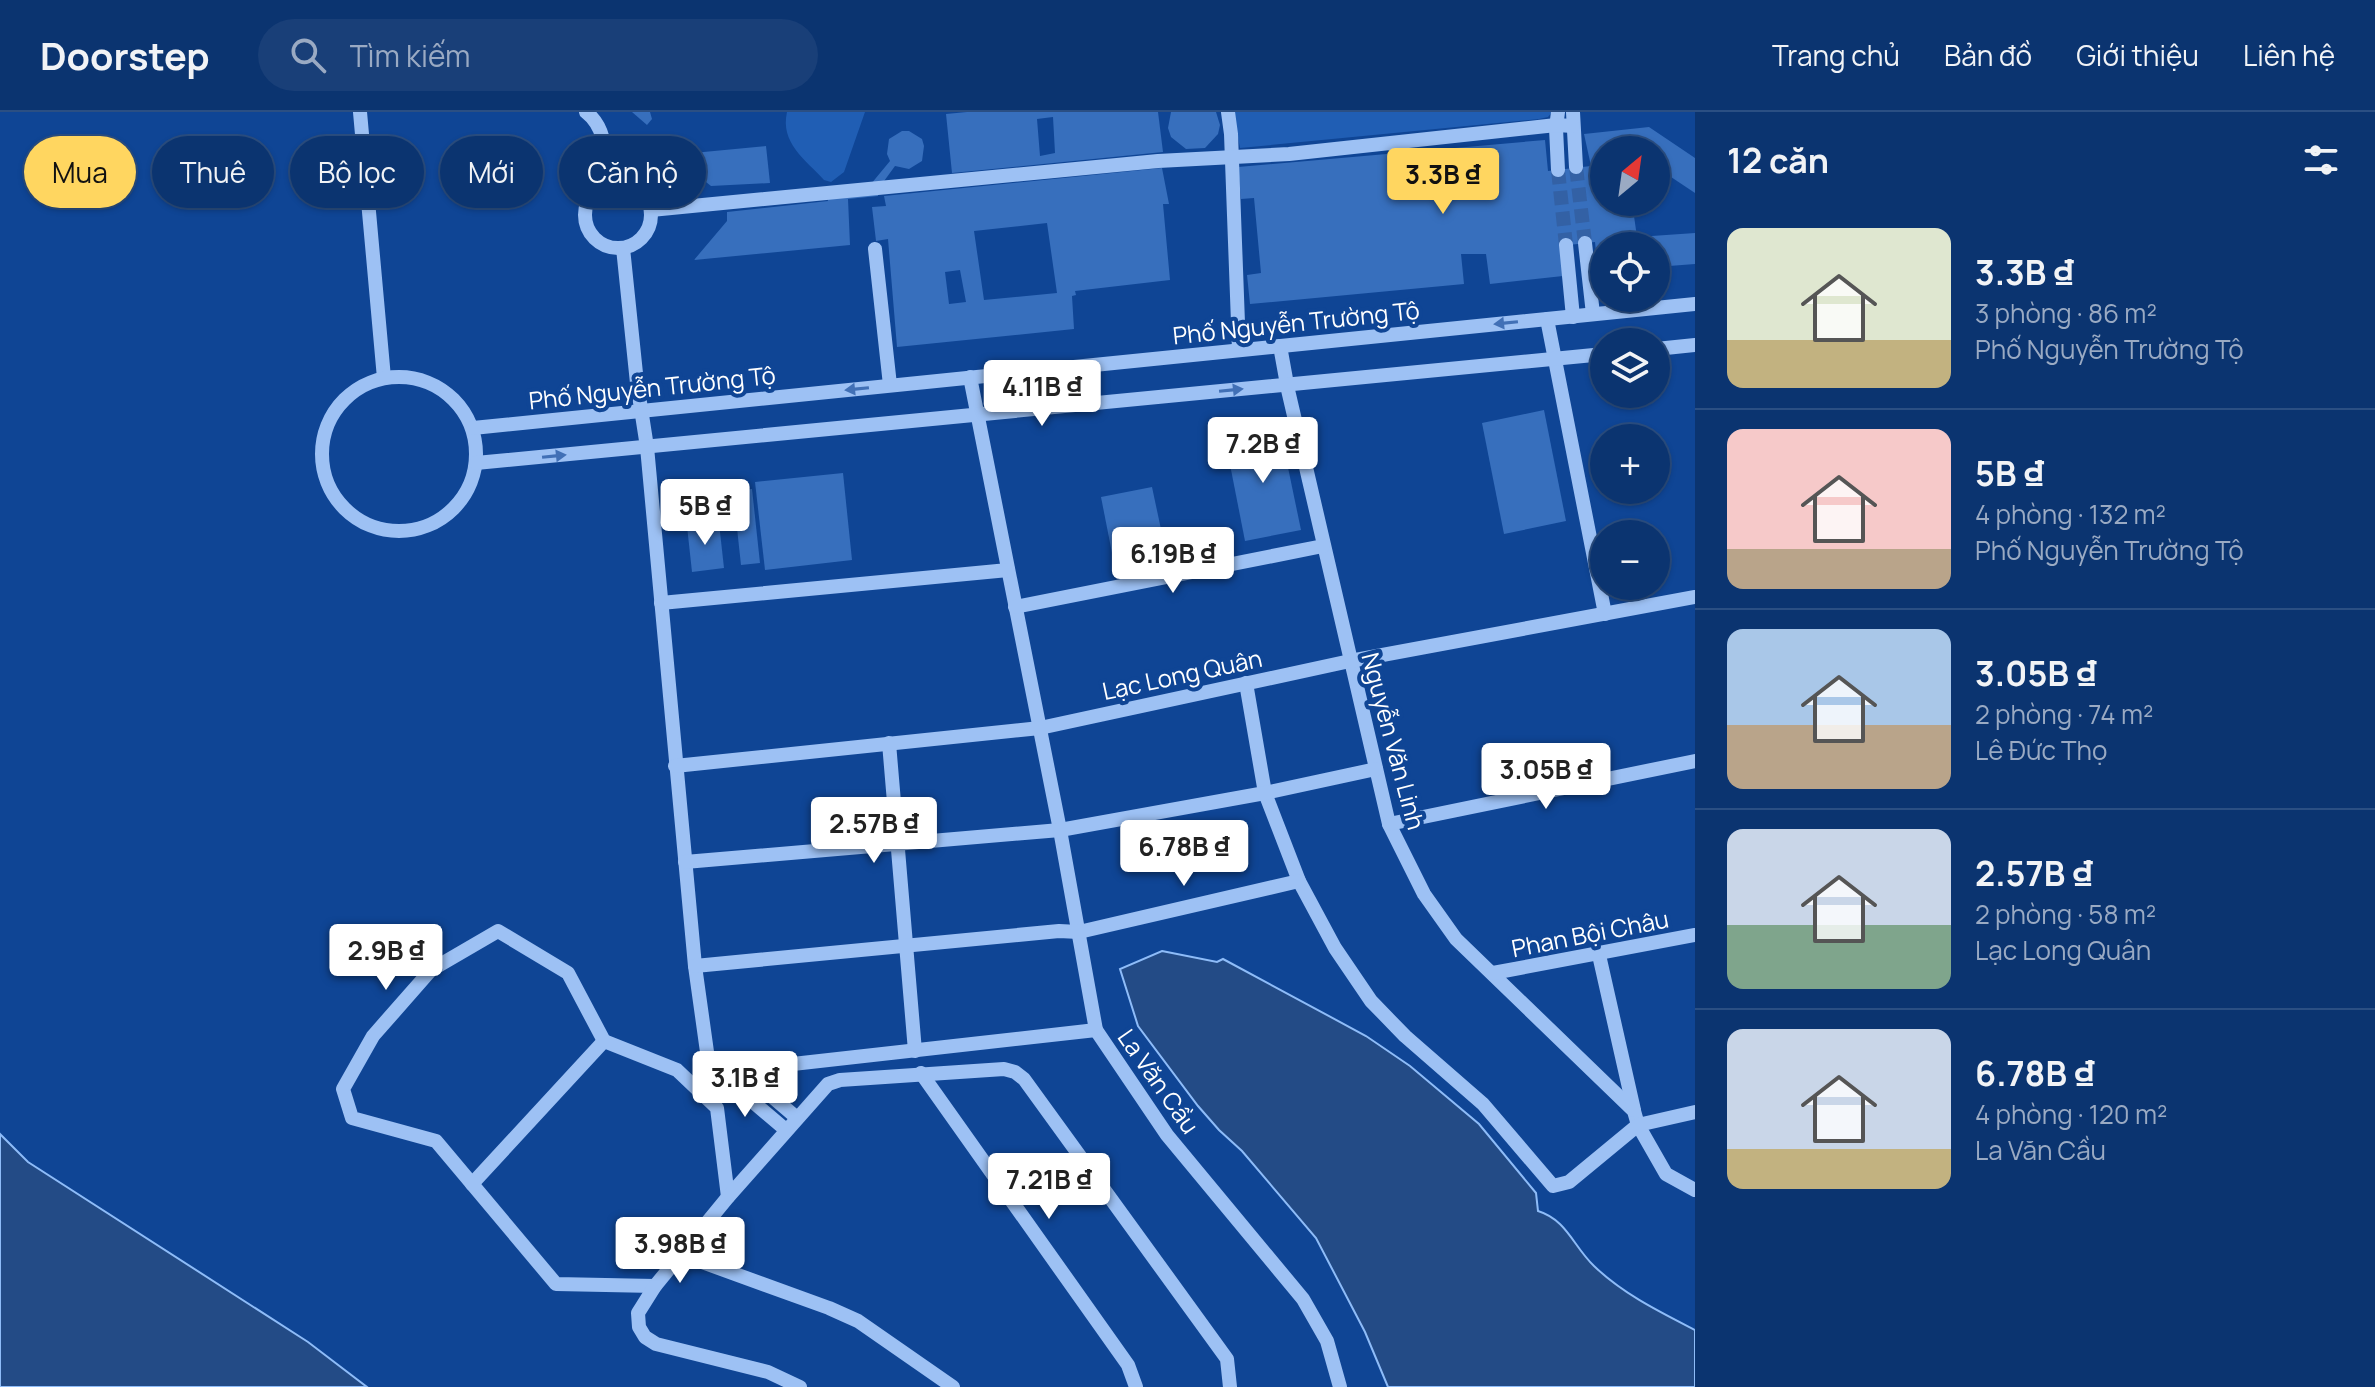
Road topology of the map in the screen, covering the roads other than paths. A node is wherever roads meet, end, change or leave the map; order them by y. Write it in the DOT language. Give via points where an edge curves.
graph roads {
  1 [pos="360,112"];
  2 [pos="586,112"];
  3 [pos="1228,112"];
  4 [pos="1557,119"];
  5 [pos="1573,119"];
  6 [pos="603,136"];
  7 [pos="1232,158"];
  8 [pos="1576,167"];
  9 [pos="1558,170"];
  10 [pos="585,208"];
  11 [pos="651,210"];
  12 [pos="1585,243"];
  13 [pos="1566,245"];
  14 [pos="623,248"];
  15 [pos="875,249"];
  16 [pos="1695,304"];
  17 [pos="1593,314"];
  18 [pos="1573,317"];
  19 [pos="1547,319"];
  20 [pos="1695,345"];
  21 [pos="1280,346"];
  22 [pos="1670,348"];
  23 [pos="1239,350"];
  24 [pos="1590,355"];
  25 [pos="1554,359"];
  26 [pos="970,377"];
  27 [pos="384,378"];
  28 [pos="890,385"];
  29 [pos="1286,385"];
  30 [pos="641,411"];
  31 [pos="976,415"];
  32 [pos="473,428"];
  33 [pos="647,447"];
  34 [pos="476,463"];
  35 [pos="1323,546"];
  36 [pos="1008,570"];
  37 [pos="1695,597"];
  38 [pos="661,603"];
  39 [pos="1015,607"];
  40 [pos="1605,614"];
  41 [pos="1350,661"];
  42 [pos="1246,683"];
  43 [pos="1040,728"];
  44 [pos="889,743"];
  45 [pos="1695,761"];
  46 [pos="675,766"];
  47 [pos="1376,769"];
  48 [pos="1265,793"];
  49 [pos="1389,824"];
  50 [pos="1060,830"];
  51 [pos="897,844"];
  52 [pos="685,862"];
  53 [pos="1299,881"];
  54 [pos="1079,932"];
  55 [pos="1695,935"];
  56 [pos="906,946"];
  57 [pos="1599,955"];
  58 [pos="695,966"];
  59 [pos="1493,973"];
  60 [pos="1096,1030"];
  61 [pos="604,1041"];
  62 [pos="915,1051"];
  63 [pos="921,1073"];
  64 [pos="747,1075"];
  65 [pos="727,1080"];
  66 [pos="1695,1112"];
  67 [pos="797,1118"];
  68 [pos="1636,1118"];
  69 [pos="786,1130"];
  70 [pos="472,1184"];
  71 [pos="1695,1190"];
  72 [pos="728,1197"];
  73 [pos="680,1254"];
  74 [pos="655,1286"];
  75 [pos="800,1387"];
  76 [pos="953,1387"];
  77 [pos="1136,1387"];
  78 [pos="1230,1387"];
  79 [pos="1340,1387"];
  1 -- 27 [label="street"];
  2 -- 6 [label="street"];
  3 -- 7 [label="street"];
  4 -- 5 [label="street"];
  4 -- 7 [label="street"];
  4 -- 9 [label="street"];
  5 -- 8 [label="street"];
  7 -- 11 [label="street"];
  7 -- 23 [label="street"];
  10 -- 14 [label="street" via="593,237"];
  11 -- 14 [label="street" via="647,231"];
  12 -- 17 [label="street"];
  13 -- 18 [label="street"];
  14 -- 30 [label="street"];
  15 -- 28 [label="street"];
  16 -- 17 [label="street, Phố Nguyễn Trường Tộ"];
  17 -- 18 [label="street, Phố Nguyễn Trường Tộ"];
  18 -- 19 [label="street, Phố Nguyễn Trường Tộ"];
  19 -- 21 [label="street, Phố Nguyễn Trường Tộ, one-way"];
  19 -- 25 [label="street"];
  20 -- 22 [label="street"];
  21 -- 23 [label="street, Phố Nguyễn Trường Tộ"];
  21 -- 29 [label="street, Nguyễn Văn Linh"];
  23 -- 26 [label="street, Phố Nguyễn Trường Tộ"];
  24 -- 25 [label="street"];
  25 -- 29 [label="street"];
  25 -- 40 [label="street"];
  26 -- 28 [label="street, Phố Nguyễn Trường Tộ"];
  26 -- 31 [label="street, La Văn Cầu"];
  27 -- 32 [label="street" via="406,377 437,387 462,409"];
  27 -- 34 [label="street" via="359,387 339,404 326,426 321,452 325,478 337,501 357,519 381,529 407,531 454,510 469,489"];
  28 -- 30 [label="street, Phố Nguyễn Trường Tộ, one-way"];
  31 -- 29 [label="street, one-way"];
  29 -- 35 [label="street, Nguyễn Văn Linh"];
  30 -- 32 [label="street, Phố Nguyễn Trường Tộ"];
  30 -- 33 [label="street"];
  31 -- 33 [label="street"];
  31 -- 36 [label="street, La Văn Cầu"];
  32 -- 34 [label="street"];
  34 -- 33 [label="street, one-way"];
  33 -- 38 [label="street"];
  35 -- 39 [label="street"];
  35 -- 41 [label="street, Nguyễn Văn Linh"];
  36 -- 38 [label="street"];
  36 -- 39 [label="street, La Văn Cầu"];
  37 -- 40 [label="street, Lạc Long Quân"];
  38 -- 46 [label="street"];
  39 -- 43 [label="street, La Văn Cầu"];
  40 -- 41 [label="street, Lạc Long Quân"];
  41 -- 42 [label="street, Lạc Long Quân"];
  41 -- 47 [label="street, Nguyễn Văn Linh"];
  42 -- 43 [label="street, Lạc Long Quân"];
  42 -- 48 [label="street"];
  43 -- 44 [label="street, Lạc Long Quân"];
  43 -- 50 [label="street, La Văn Cầu"];
  44 -- 46 [label="street, Lạc Long Quân"];
  44 -- 51 [label="street"];
  45 -- 49 [label="street"];
  46 -- 52 [label="street"];
  47 -- 48 [label="street"];
  47 -- 49 [label="street, Nguyễn Văn Linh"];
  48 -- 50 [label="street"];
  48 -- 53 [label="street"];
  49 -- 59 [label="street, Nguyễn Văn Linh" via="1424,894 1456,939"];
  50 -- 51 [label="street"];
  50 -- 54 [label="street, La Văn Cầu"];
  51 -- 52 [label="street"];
  51 -- 56 [label="street"];
  52 -- 58 [label="street"];
  53 -- 54 [label="street"];
  53 -- 68 [label="street" via="1371,1001 1483,1104 1553,1186 1569,1182"];
  54 -- 56 [label="street"];
  54 -- 60 [label="street, La Văn Cầu"];
  55 -- 57 [label="street, Phan Bội Châu"];
  56 -- 58 [label="street"];
  56 -- 62 [label="street"];
  57 -- 59 [label="street, Phan Bội Châu"];
  57 -- 68 [label="street, Nguyễn Văn Linh"];
  58 -- 65 [label="street" via="708,1059"];
  59 -- 68 [label="street, Nguyễn Văn Linh"];
  60 -- 62 [label="street"];
  60 -- 79 [label="street, La Văn Cầu" via="1167,1135 1303,1299 1327,1341"];
  61 -- 70 [label="street"];
  61 -- 70 [label="street" via="568,973 498,931 431,970 373,1036 343,1089 352,1118 436,1141"];
  61 -- 72 [label="street" via="677,1070 717,1108"];
  62 -- 64 [label="street" via="775,1066"];
  63 -- 67 [label="street" via="828,1084"];
  63 -- 77 [label="street" via="1128,1365"];
  63 -- 78 [label="street" via="1004,1069 1024,1079 1227,1359"];
  64 -- 65 [label="street"];
  64 -- 67 [label="street"];
  65 -- 69 [label="street"];
  66 -- 68 [label="street"];
  67 -- 69 [label="street"];
  68 -- 71 [label="street, Nguyễn Văn Linh" via="1666,1174"];
  69 -- 72 [label="street"];
  70 -- 74 [label="street" via="556,1284"];
  72 -- 73 [label="street"];
  73 -- 74 [label="street"];
  73 -- 76 [label="street" via="858,1321"];
  74 -- 75 [label="street" via="638,1313 645,1337 768,1372"];
}
